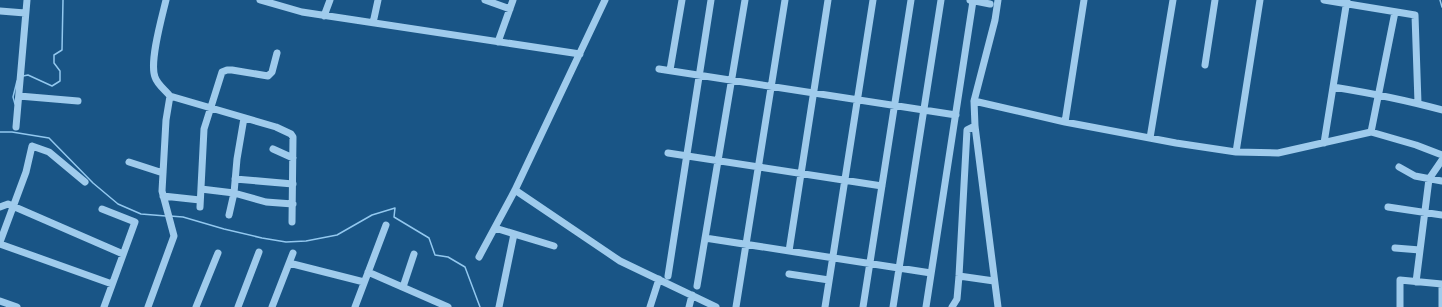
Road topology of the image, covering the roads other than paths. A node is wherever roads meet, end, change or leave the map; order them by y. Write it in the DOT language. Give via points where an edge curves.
graph roads {
  1 [pos="27,0"];
  2 [pos="166,0"];
  3 [pos="260,0"];
  4 [pos="330,0"];
  5 [pos="378,0"];
  6 [pos="485,0"];
  7 [pos="513,0"];
  8 [pos="605,0"];
  9 [pos="682,0"];
  10 [pos="711,0"];
  11 [pos="745,0"];
  12 [pos="785,0"];
  13 [pos="828,0"];
  14 [pos="873,0"];
  15 [pos="911,0"];
  16 [pos="941,0"];
  17 [pos="972,0"];
  18 [pos="998,0"];
  19 [pos="1084,0"];
  20 [pos="1172,0"];
  21 [pos="1215,0"];
  22 [pos="1260,0"];
  23 [pos="1324,0"];
  24 [pos="1347,2"];
  25 [pos="990,4"];
  26 [pos="510,9"];
  27 [pos="0,11"];
  28 [pos="1395,12"];
  29 [pos="26,13"];
  30 [pos="324,16"];
  31 [pos="374,23"];
  32 [pos="498,42"];
  33 [pos="278,53"];
  34 [pos="580,54"];
  35 [pos="1205,64"];
  36 [pos="659,69"];
  37 [pos="670,70"];
  38 [pos="700,75"];
  39 [pos="731,80"];
  40 [pos="771,86"];
  41 [pos="1333,87"];
  42 [pos="814,93"];
  43 [pos="1378,95"];
  44 [pos="19,96"];
  45 [pos="170,96"];
  46 [pos="857,100"];
  47 [pos="78,101"];
  48 [pos="974,101"];
  49 [pos="1418,103"];
  50 [pos="894,106"];
  51 [pos="212,108"];
  52 [pos="924,110"];
  53 [pos="1442,110"];
  54 [pos="956,115"];
  55 [pos="244,118"];
  56 [pos="1065,122"];
  57 [pos="975,126"];
  58 [pos="16,127"];
  59 [pos="1371,132"];
  60 [pos="1150,138"];
  61 [pos="1324,143"];
  62 [pos="273,150"];
  63 [pos="668,152"];
  64 [pos="1236,152"];
  65 [pos="687,156"];
  66 [pos="1442,156"];
  67 [pos="293,158"];
  68 [pos="718,160"];
  69 [pos="1442,160"];
  70 [pos="129,162"];
  71 [pos="758,167"];
  72 [pos="1400,167"];
  73 [pos="163,173"];
  74 [pos="801,174"];
  75 [pos="1429,179"];
  76 [pos="236,180"];
  77 [pos="844,180"];
  78 [pos="1442,181"];
  79 [pos="85,182"];
  80 [pos="293,184"];
  81 [pos="882,186"];
  82 [pos="201,189"];
  83 [pos="515,190"];
  84 [pos="234,193"];
  85 [pos="163,196"];
  86 [pos="293,204"];
  87 [pos="1388,206"];
  88 [pos="0,207"];
  89 [pos="13,207"];
  90 [pos="102,210"];
  91 [pos="1425,212"];
  92 [pos="229,215"];
  93 [pos="1442,215"];
  94 [pos="292,222"];
  95 [pos="386,225"];
  96 [pos="495,228"];
  97 [pos="514,234"];
  98 [pos="705,238"];
  99 [pos="0,243"];
  100 [pos="746,244"];
  101 [pos="554,246"];
  102 [pos="1396,248"];
  103 [pos="1420,250"];
  104 [pos="789,251"];
  105 [pos="259,252"];
  106 [pos="218,253"];
  107 [pos="293,253"];
  108 [pos="123,254"];
  109 [pos="414,254"];
  110 [pos="480,257"];
  111 [pos="832,258"];
  112 [pos="289,263"];
  113 [pos="870,264"];
  114 [pos="899,268"];
  115 [pos="368,272"];
  116 [pos="931,273"];
  117 [pos="789,274"];
  118 [pos="668,276"];
  119 [pos="959,276"];
  120 [pos="659,279"];
  121 [pos="829,280"];
  122 [pos="994,281"];
  123 [pos="364,282"];
  124 [pos="1416,282"];
  125 [pos="112,284"];
  126 [pos="1442,284"];
  127 [pos="697,286"];
  128 [pos="403,287"];
  129 [pos="692,295"];
  130 [pos="0,301"];
  131 [pos="17,307"];
  132 [pos="104,307"];
  133 [pos="148,307"];
  134 [pos="196,307"];
  135 [pos="238,307"];
  136 [pos="272,307"];
  137 [pos="354,307"];
  138 [pos="448,307"];
  139 [pos="499,307"];
  140 [pos="650,307"];
  141 [pos="689,307"];
  142 [pos="716,307"];
  143 [pos="736,307"];
  144 [pos="825,307"];
  145 [pos="863,307"];
  146 [pos="893,307"];
  147 [pos="926,307"];
  148 [pos="952,307"];
  149 [pos="998,307"];
  150 [pos="1400,307"];
  151 [pos="1442,307"];
  1 -- 29 [label="street"];
  2 -- 45 [label="street" via="153,69 158,83"];
  3 -- 30 [label="street"];
  4 -- 30 [label="street"];
  5 -- 31 [label="street"];
  6 -- 26 [label="street"];
  7 -- 26 [label="street"];
  8 -- 34 [label="street"];
  9 -- 37 [label="street"];
  10 -- 38 [label="street"];
  11 -- 39 [label="street"];
  12 -- 40 [label="street"];
  13 -- 42 [label="street"];
  14 -- 46 [label="street"];
  15 -- 50 [label="street"];
  16 -- 52 [label="street"];
  17 -- 25 [label="street"];
  17 -- 54 [label="street"];
  18 -- 48 [label="street"];
  19 -- 56 [label="street"];
  20 -- 60 [label="street"];
  21 -- 35 [label="street"];
  22 -- 64 [label="street"];
  23 -- 24 [label="street"];
  24 -- 28 [label="street"];
  24 -- 41 [label="street"];
  26 -- 32 [label="street"];
  27 -- 29 [label="street"];
  28 -- 43 [label="street"];
  28 -- 49 [label="street" via="1415,15"];
  29 -- 44 [label="street"];
  30 -- 31 [label="street"];
  31 -- 32 [label="street"];
  32 -- 34 [label="street"];
  33 -- 51 [label="street" via="272,72 268,76 232,70 222,72"];
  34 -- 83 [label="street"];
  36 -- 37 [label="street"];
  37 -- 38 [label="street"];
  38 -- 39 [label="street"];
  38 -- 65 [label="street"];
  39 -- 40 [label="street"];
  39 -- 68 [label="street"];
  40 -- 42 [label="street"];
  40 -- 71 [label="street"];
  41 -- 43 [label="street"];
  41 -- 61 [label="street"];
  42 -- 46 [label="street"];
  42 -- 74 [label="street"];
  43 -- 49 [label="street"];
  43 -- 59 [label="street"];
  44 -- 47 [label="street"];
  44 -- 58 [label="street"];
  45 -- 51 [label="street"];
  45 -- 73 [label="street"];
  46 -- 50 [label="street"];
  46 -- 77 [label="street"];
  48 -- 56 [label="street"];
  48 -- 57 [label="street"];
  49 -- 53 [label="street"];
  50 -- 52 [label="street"];
  50 -- 81 [label="street"];
  51 -- 55 [label="street"];
  51 -- 82 [label="street" via="204,129"];
  52 -- 54 [label="street"];
  52 -- 114 [label="street"];
  54 -- 116 [label="street"];
  55 -- 67 [label="street" via="291,134 294,137"];
  55 -- 76 [label="street"];
  56 -- 60 [label="street"];
  57 -- 119 [label="street" via="967,130"];
  57 -- 122 [label="street"];
  59 -- 61 [label="street"];
  59 -- 66 [label="street" via="1416,145"];
  60 -- 64 [label="street"];
  61 -- 64 [label="street" via="1278,153"];
  62 -- 67 [label="street"];
  63 -- 65 [label="street"];
  65 -- 68 [label="street"];
  65 -- 118 [label="street"];
  67 -- 80 [label="street"];
  68 -- 71 [label="street"];
  68 -- 98 [label="street"];
  69 -- 75 [label="street"];
  70 -- 73 [label="street"];
  71 -- 74 [label="street"];
  71 -- 100 [label="street"];
  72 -- 75 [label="street" via="1412,175"];
  73 -- 85 [label="street"];
  74 -- 77 [label="street"];
  74 -- 104 [label="street"];
  75 -- 78 [label="street"];
  75 -- 91 [label="street"];
  76 -- 80 [label="street"];
  76 -- 84 [label="street"];
  77 -- 81 [label="street"];
  77 -- 111 [label="street"];
  79 -- 89 [label="street" via="49,152 32,146 26,172"];
  80 -- 86 [label="street"];
  81 -- 113 [label="street"];
  82 -- 84 [label="street"];
  82 -- 85 [label="street" via="200,203"];
  83 -- 96 [label="street"];
  83 -- 120 [label="street" via="620,261"];
  84 -- 86 [label="street" via="266,202"];
  84 -- 92 [label="street"];
  85 -- 133 [label="street" via="174,236"];
  86 -- 94 [label="street"];
  87 -- 91 [label="street"];
  88 -- 89 [label="street" via="8,204"];
  89 -- 99 [label="street"];
  89 -- 108 [label="street"];
  90 -- 108 [label="street" via="135,222"];
  91 -- 93 [label="street"];
  91 -- 103 [label="street"];
  95 -- 115 [label="street"];
  96 -- 97 [label="street"];
  96 -- 110 [label="street"];
  97 -- 101 [label="street"];
  97 -- 139 [label="street"];
  98 -- 100 [label="street"];
  98 -- 127 [label="street"];
  99 -- 125 [label="street"];
  100 -- 104 [label="street"];
  100 -- 143 [label="street"];
  102 -- 103 [label="street"];
  103 -- 124 [label="street"];
  104 -- 111 [label="street"];
  105 -- 135 [label="street"];
  106 -- 134 [label="street"];
  107 -- 112 [label="street"];
  108 -- 125 [label="street"];
  109 -- 128 [label="street"];
  111 -- 113 [label="street"];
  111 -- 121 [label="street"];
  112 -- 123 [label="street"];
  112 -- 136 [label="street"];
  113 -- 114 [label="street"];
  113 -- 145 [label="street"];
  114 -- 116 [label="street"];
  114 -- 146 [label="street"];
  115 -- 123 [label="street"];
  115 -- 128 [label="street"];
  116 -- 147 [label="street"];
  117 -- 121 [label="street"];
  119 -- 122 [label="street"];
  119 -- 148 [label="street" via="957,299"];
  120 -- 129 [label="street"];
  120 -- 140 [label="street"];
  121 -- 144 [label="street"];
  122 -- 149 [label="street"];
  123 -- 137 [label="street"];
  124 -- 126 [label="street"];
  124 -- 150 [label="street" via="1400,280"];
  125 -- 132 [label="street"];
  126 -- 151 [label="street"];
  128 -- 138 [label="street"];
  129 -- 141 [label="street"];
  129 -- 142 [label="street"];
  130 -- 131 [label="street"];
}
